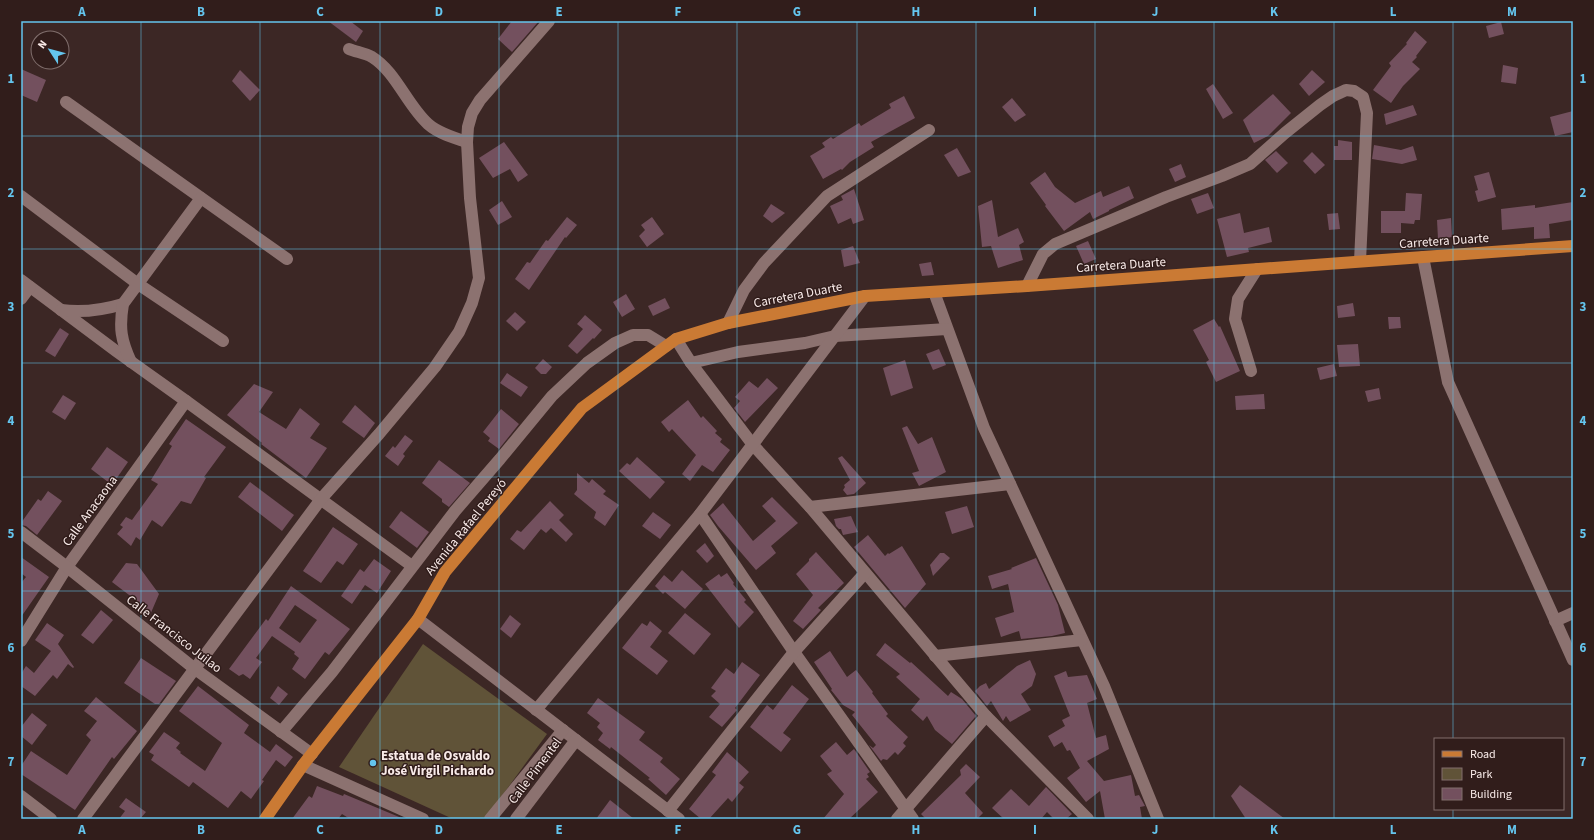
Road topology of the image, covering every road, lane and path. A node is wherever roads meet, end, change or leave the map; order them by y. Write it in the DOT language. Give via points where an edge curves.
graph roads {
  1 [pos="549,21"];
  2 [pos="349,49"];
  3 [pos="66,102"];
  4 [pos="929,130"];
  5 [pos="467,142"];
  6 [pos="21,196"];
  7 [pos="201,198"];
  8 [pos="1573,246"];
  9 [pos="1423,257"];
  10 [pos="287,259"];
  11 [pos="1360,261"];
  12 [pos="1257,269"];
  13 [pos="26,283"];
  14 [pos="138,284"];
  15 [pos="1027,286"];
  16 [pos="934,292"];
  17 [pos="865,296"];
  18 [pos="21,299"];
  19 [pos="123,304"];
  20 [pos="62,310"];
  21 [pos="728,323"];
  22 [pos="947,329"];
  23 [pos="835,336"];
  24 [pos="676,339"];
  25 [pos="224,341"];
  26 [pos="666,346"];
  27 [pos="131,363"];
  28 [pos="691,363"];
  29 [pos="1251,371"];
  30 [pos="186,401"];
  31 [pos="753,445"];
  32 [pos="1010,484"];
  33 [pos="321,499"];
  34 [pos="810,507"];
  35 [pos="700,514"];
  36 [pos="21,532"];
  37 [pos="412,566"];
  38 [pos="67,567"];
  39 [pos="865,573"];
  40 [pos="1573,613"];
  41 [pos="418,619"];
  42 [pos="1555,621"];
  43 [pos="1082,640"];
  44 [pos="21,641"];
  45 [pos="794,652"];
  46 [pos="935,656"];
  47 [pos="1573,660"];
  48 [pos="195,669"];
  49 [pos="536,710"];
  50 [pos="986,716"];
  51 [pos="563,730"];
  52 [pos="281,732"];
  53 [pos="576,740"];
  54 [pos="312,754"];
  55 [pos="303,765"];
  56 [pos="21,796"];
  57 [pos="905,809"];
  58 [pos="668,811"];
  59 [pos="51,819"];
  60 [pos="83,819"];
  61 [pos="265,819"];
  62 [pos="424,819"];
  63 [pos="490,819"];
  64 [pos="516,819"];
  65 [pos="679,819"];
  66 [pos="897,819"];
  67 [pos="913,819"];
  68 [pos="1088,819"];
  69 [pos="1158,819"];
  1 -- 5 [label="street" via="480,100 472,113"];
  2 -- 5 [label="street" via="372,57 386,69 412,108 429,125"];
  3 -- 7 [label="street"];
  4 -- 21 [label="street" via="827,196 764,263 744,290"];
  5 -- 33 [label="street" via="479,278 472,303 459,332 435,367"];
  6 -- 14 [label="street"];
  7 -- 10 [label="street"];
  7 -- 14 [label="street"];
  8 -- 9 [label="main road, Carretera Duarte"];
  9 -- 11 [label="main road, Carretera Duarte"];
  9 -- 42 [label="street" via="1448,382"];
  11 -- 12 [label="main road, Carretera Duarte"];
  11 -- 15 [label="street" via="1367,113 1363,97 1354,91 1346,90 1320,105 1250,164 1055,244 1043,254"];
  12 -- 15 [label="main road, Carretera Duarte"];
  12 -- 29 [label="street" via="1238,299 1235,319"];
  13 -- 18 [label="street"];
  13 -- 20 [label="street"];
  14 -- 19 [label="street"];
  14 -- 25 [label="street"];
  15 -- 16 [label="main road, Carretera Duarte"];
  16 -- 17 [label="main road, Carretera Duarte"];
  16 -- 22 [label="street"];
  17 -- 21 [label="main road, Carretera Duarte"];
  17 -- 23 [label="street"];
  19 -- 20 [label="street" via="97,310"];
  19 -- 27 [label="street" via="121,333"];
  20 -- 27 [label="street"];
  21 -- 24 [label="main road, Carretera Duarte"];
  22 -- 23 [label="street"];
  22 -- 32 [label="street" via="984,428"];
  23 -- 28 [label="street" via="805,343 738,352"];
  23 -- 31 [label="street"];
  24 -- 26 [label="main road, Avenida Rafael Pereyó"];
  24 -- 28 [label="street"];
  26 -- 37 [label="street" via="648,335 633,335 615,343 587,363 552,396 455,510"];
  26 -- 41 [label="main road, Avenida Rafael Pereyó" via="582,408 445,572"];
  27 -- 30 [label="street"];
  28 -- 31 [label="street"];
  30 -- 33 [label="street"];
  30 -- 38 [label="street, Calle Anacaona"];
  31 -- 34 [label="street"];
  31 -- 35 [label="street"];
  32 -- 34 [label="street"];
  32 -- 43 [label="street"];
  33 -- 37 [label="street"];
  33 -- 48 [label="street"];
  34 -- 39 [label="street"];
  35 -- 45 [label="street"];
  35 -- 49 [label="street"];
  36 -- 38 [label="street, Calle Francisco Juilao"];
  37 -- 52 [label="street" via="332,672"];
  38 -- 44 [label="street, Calle Anacaona"];
  38 -- 48 [label="street, Calle Francisco Juilao"];
  39 -- 45 [label="street"];
  39 -- 46 [label="street"];
  40 -- 42 [label="street"];
  41 -- 49 [label="street"];
  41 -- 54 [label="main road, Avenida Rafael Pereyó"];
  42 -- 47 [label="street"];
  43 -- 46 [label="street"];
  43 -- 69 [label="street" via="1104,686"];
  45 -- 57 [label="street"];
  45 -- 58 [label="street"];
  46 -- 50 [label="street"];
  48 -- 52 [label="street, Calle Francisco Juilao"];
  48 -- 60 [label="street"];
  49 -- 51 [label="street"];
  50 -- 57 [label="street"];
  50 -- 68 [label="street"];
  51 -- 53 [label="street"];
  51 -- 63 [label="street, Calle Pimentel"];
  52 -- 54 [label="street, Calle Francisco Juilao"];
  53 -- 58 [label="street"];
  53 -- 64 [label="street, Calle Pimentel"];
  54 -- 55 [label="main road, Avenida Rafael Pereyó"];
  55 -- 61 [label="main road, Avenida Rafael Pereyó"];
  55 -- 62 [label="street"];
  56 -- 59 [label="street"];
  57 -- 66 [label="street"];
  57 -- 67 [label="street"];
  58 -- 65 [label="street"];
}
